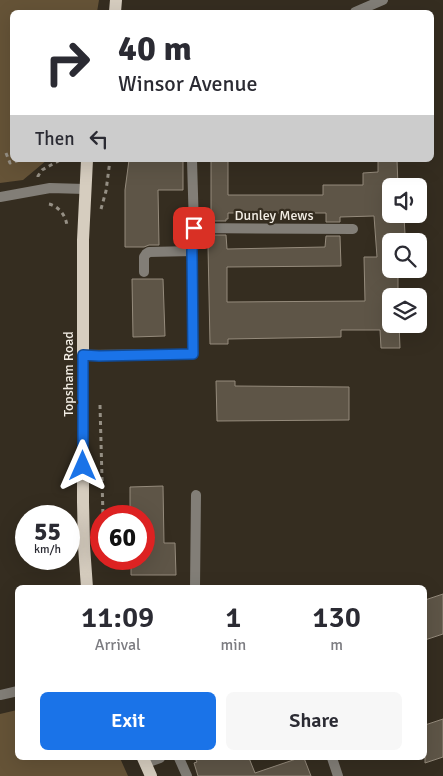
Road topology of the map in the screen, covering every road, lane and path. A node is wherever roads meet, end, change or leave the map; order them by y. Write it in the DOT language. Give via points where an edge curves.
graph roads {
  1 [pos="383,0"];
  2 [pos="360,10"];
  3 [pos="6,153"];
  4 [pos="13,162"];
  5 [pos="56,162"];
  6 [pos="87,162"];
  7 [pos="110,162"];
  8 [pos="192,162"];
  9 [pos="38,176"];
  10 [pos="85,189"];
  11 [pos="0,197"];
  12 [pos="101,217"];
  13 [pos="194,228"];
  14 [pos="353,229"];
  15 [pos="192,251"];
  16 [pos="144,272"];
  17 [pos="83,355"];
  18 [pos="100,403"];
  19 [pos="196,495"];
  20 [pos="103,505"];
  21 [pos="87,585"];
  22 [pos="195,585"];
  23 [pos="15,692"];
  24 [pos="0,695"];
  25 [pos="145,760"];
  26 [pos="180,760"];
  27 [pos="333,760"];
  28 [pos="151,776"];
  29 [pos="187,776"];
  30 [pos="338,776"];
  1 -- 2 [label="street"];
  3 -- 4 [label="path" via="10,163"];
  5 -- 9 [label="path"];
  6 -- 10 [label="main road, Topsham Road"];
  7 -- 12 [label="path"];
  8 -- 13 [label="street"];
  10 -- 11 [label="street" via="50,188"];
  10 -- 17 [label="main road, Topsham Road"];
  13 -- 14 [label="street, Dunley Mews"];
  13 -- 15 [label="street"];
  15 -- 16 [label="street" via="149,252 144,257"];
  15 -- 17 [label="street" via="193,354"];
  17 -- 21 [label="main road, Topsham Road"];
  18 -- 20 [label="path"];
  19 -- 22 [label="street"];
  23 -- 24 [label="street"];
  25 -- 28 [label="main road"];
  26 -- 29 [label="street"];
  27 -- 30 [label="street"];
}
